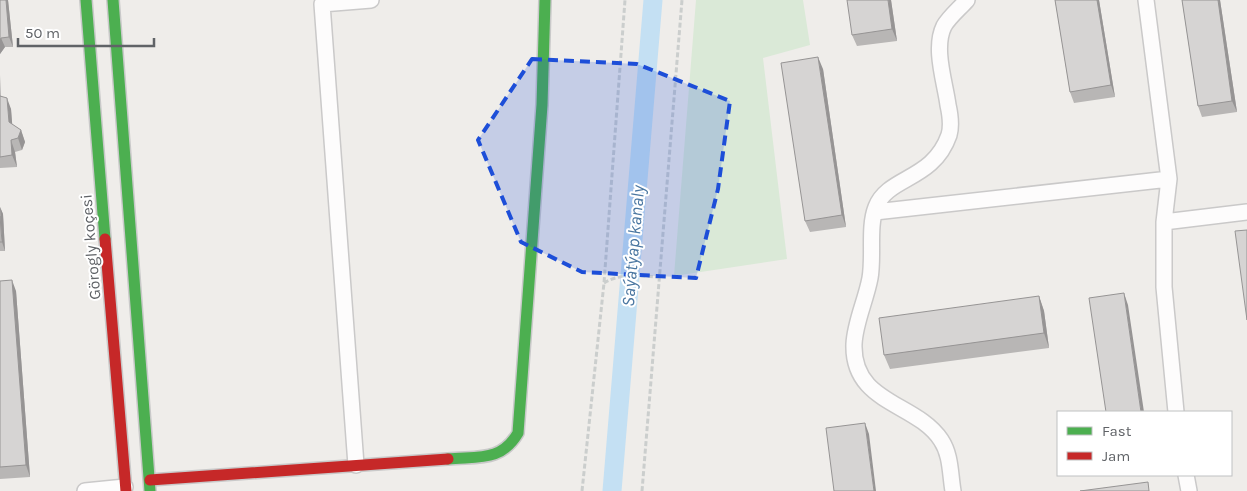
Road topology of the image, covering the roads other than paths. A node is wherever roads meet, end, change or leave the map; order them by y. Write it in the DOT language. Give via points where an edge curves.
graph roads {
  1 [pos="86,0"];
  2 [pos="113,0"];
  3 [pos="371,0"];
  4 [pos="545,0"];
  5 [pos="967,0"];
  6 [pos="1146,0"];
  7 [pos="1169,178"];
  8 [pos="875,212"];
  9 [pos="1247,212"];
  10 [pos="1164,222"];
  11 [pos="1176,411"];
  12 [pos="356,465"];
  13 [pos="1186,476"];
  14 [pos="150,485"];
  15 [pos="126,489"];
  16 [pos="85,491"];
  17 [pos="953,491"];
  18 [pos="1189,491"];
  1 -- 15 [label="street, Görogly koçesi"];
  2 -- 14 [label="street"];
  3 -- 12 [label="street" via="322,4"];
  4 -- 12 [label="street" via="542,105 518,433 511,445 497,455"];
  5 -- 8 [label="street" via="944,26 940,46 951,120 944,148 925,170 884,193"];
  6 -- 7 [label="street"];
  7 -- 8 [label="street"];
  7 -- 10 [label="street"];
  8 -- 17 [label="street" via="873,262 857,323 855,360 873,392 912,414 940,438 949,453"];
  9 -- 10 [label="street"];
  10 -- 11 [label="street" via="1164,287"];
  12 -- 14 [label="street"];
  13 -- 18 [label="street"];
  15 -- 16 [label="street"];
}
